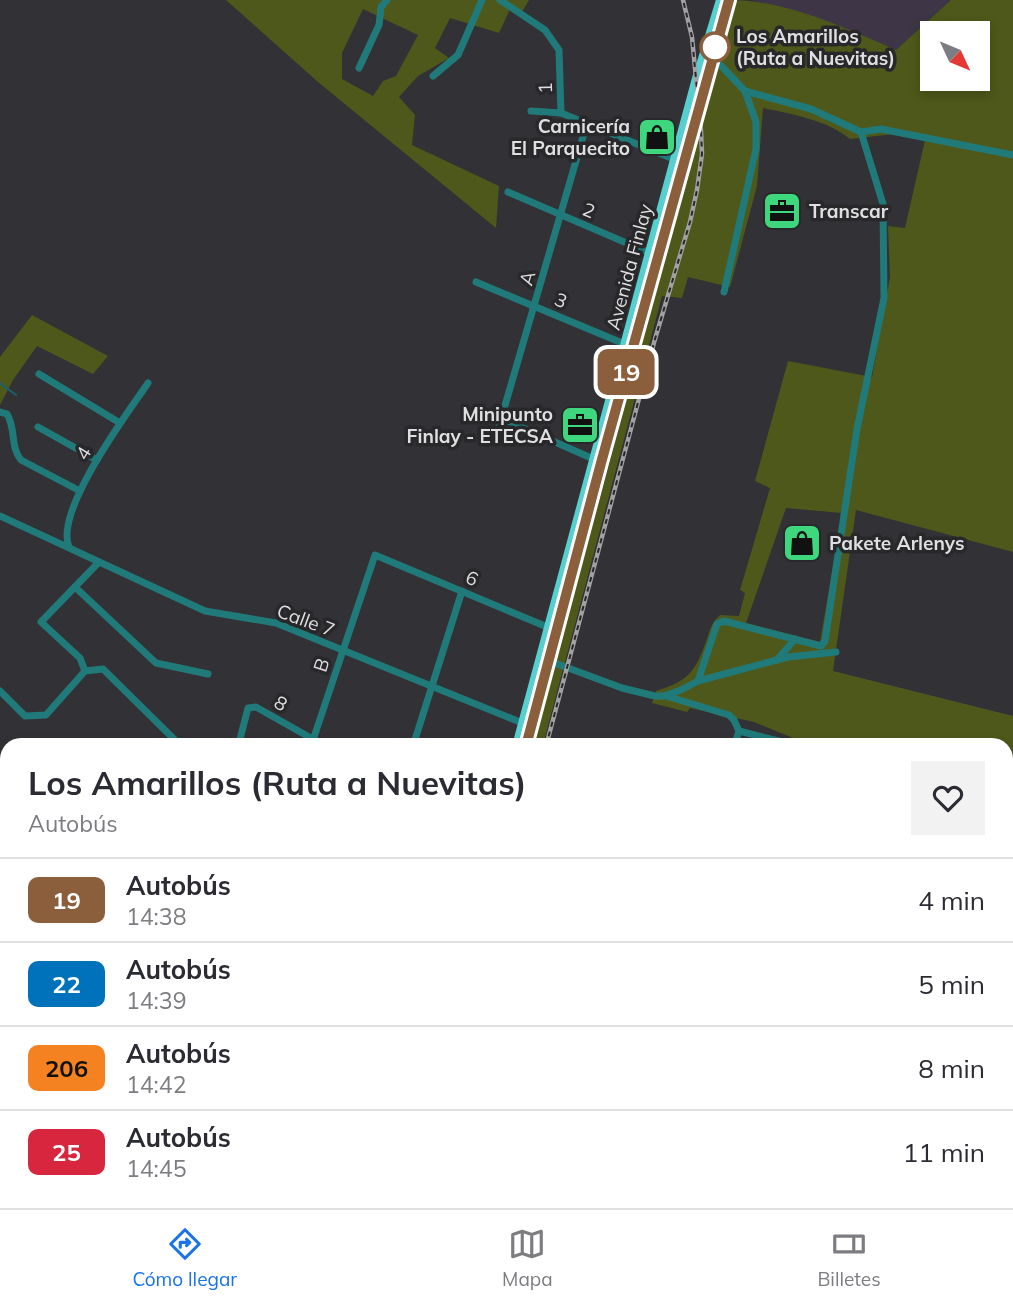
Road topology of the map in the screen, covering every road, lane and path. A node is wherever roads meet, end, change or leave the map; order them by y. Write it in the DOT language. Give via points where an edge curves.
graph roads {
  1 [pos="387,0"];
  2 [pos="482,0"];
  3 [pos="500,0"];
  4 [pos="720,0"];
  5 [pos="729,0"];
  6 [pos="709,54"];
  7 [pos="359,68"];
  8 [pos="433,76"];
  9 [pos="745,91"];
  10 [pos="531,111"];
  11 [pos="561,113"];
  12 [pos="587,123"];
  13 [pos="861,132"];
  14 [pos="1013,155"];
  15 [pos="680,161"];
  16 [pos="508,192"];
  17 [pos="561,215"];
  18 [pos="655,256"];
  19 [pos="476,282"];
  20 [pos="724,292"];
  21 [pos="535,306"];
  22 [pos="630,346"];
  23 [pos="39,374"];
  24 [pos="148,383"];
  25 [pos="0,412"];
  26 [pos="503,419"];
  27 [pos="120,424"];
  28 [pos="38,427"];
  29 [pos="495,440"];
  30 [pos="97,460"];
  31 [pos="597,461"];
  32 [pos="80,491"];
  33 [pos="0,516"];
  34 [pos="69,548"];
  35 [pos="375,555"];
  36 [pos="99,562"];
  37 [pos="75,587"];
  38 [pos="462,591"];
  39 [pos="552,629"];
  40 [pos="795,639"];
  41 [pos="343,650"];
  42 [pos="836,652"];
  43 [pos="544,659"];
  44 [pos="776,660"];
  45 [pos="85,671"];
  46 [pos="208,674"];
  47 [pos="698,681"];
  48 [pos="432,686"];
  49 [pos="0,691"];
  50 [pos="664,696"];
  51 [pos="527,725"];
  52 [pos="739,731"];
  53 [pos="173,738"];
  54 [pos="240,738"];
  55 [pos="304,738"];
  56 [pos="314,738"];
  57 [pos="416,738"];
  58 [pos="521,738"];
  59 [pos="526,738"];
  60 [pos="737,738"];
  61 [pos="766,738"];
  1 -- 7 [label="street"];
  2 -- 8 [label="street" via="458,55"];
  3 -- 11 [label="street, 1" via="545,30 559,50"];
  4 -- 6 [label="highway, Avenida Finlay"];
  5 -- 6 [label="highway, Avenida Finlay"];
  6 -- 9 [label="street"];
  6 -- 15 [label="highway, Avenida Finlay"];
  9 -- 13 [label="street" via="811,109"];
  9 -- 20 [label="street" via="756,122 756,149"];
  10 -- 11 [label="street"];
  11 -- 12 [label="street, 1"];
  12 -- 15 [label="street, 1"];
  12 -- 17 [label="street, A"];
  13 -- 14 [label="street" via="881,129"];
  13 -- 40 [label="street" via="883,204 884,298 857,429 825,641 821,646"];
  15 -- 18 [label="highway, Avenida Finlay"];
  16 -- 17 [label="street, 2"];
  17 -- 18 [label="street, 2"];
  17 -- 21 [label="street, A"];
  18 -- 22 [label="highway, Avenida Finlay"];
  19 -- 21 [label="street, 3"];
  21 -- 22 [label="street, 3"];
  21 -- 26 [label="street, A"];
  22 -- 31 [label="highway, Avenida Finlay"];
  23 -- 27 [label="street"];
  24 -- 27 [label="street, 4"];
  25 -- 32 [label="street" via="12,422 21,460"];
  26 -- 29 [label="street, A"];
  26 -- 31 [label="street"];
  27 -- 30 [label="street, 4"];
  28 -- 30 [label="street"];
  30 -- 32 [label="street, 4"];
  31 -- 39 [label="highway, Avenida Finlay"];
  32 -- 34 [label="street, 4" via="66,528"];
  33 -- 34 [label="street, Calle 7"];
  34 -- 36 [label="street, Calle 7"];
  35 -- 38 [label="street, 6"];
  35 -- 41 [label="street, B"];
  36 -- 37 [label="street"];
  36 -- 41 [label="street, Calle 7" via="205,611 276,623"];
  37 -- 45 [label="street" via="41,622 80,658"];
  37 -- 46 [label="street" via="156,663"];
  38 -- 39 [label="street, 6"];
  38 -- 48 [label="street"];
  39 -- 43 [label="highway, Avenida Finlay"];
  40 -- 44 [label="street"];
  40 -- 47 [label="street" via="724,621 717,624"];
  41 -- 48 [label="street, Calle 7"];
  41 -- 56 [label="street, B"];
  42 -- 44 [label="street"];
  43 -- 50 [label="street" via="622,688"];
  43 -- 51 [label="highway, Avenida Finlay"];
  44 -- 47 [label="street"];
  45 -- 49 [label="street" via="46,715 25,716"];
  45 -- 53 [label="street" via="103,669"];
  47 -- 50 [label="street"];
  48 -- 51 [label="street, Calle 7"];
  48 -- 57 [label="street"];
  50 -- 52 [label="street" via="729,715"];
  51 -- 58 [label="highway, Avenida Finlay"];
  51 -- 59 [label="highway, Avenida Finlay"];
  52 -- 60 [label="street"];
  52 -- 61 [label="street"];
  54 -- 55 [label="street, 8" via="248,708 256,707"];
}
